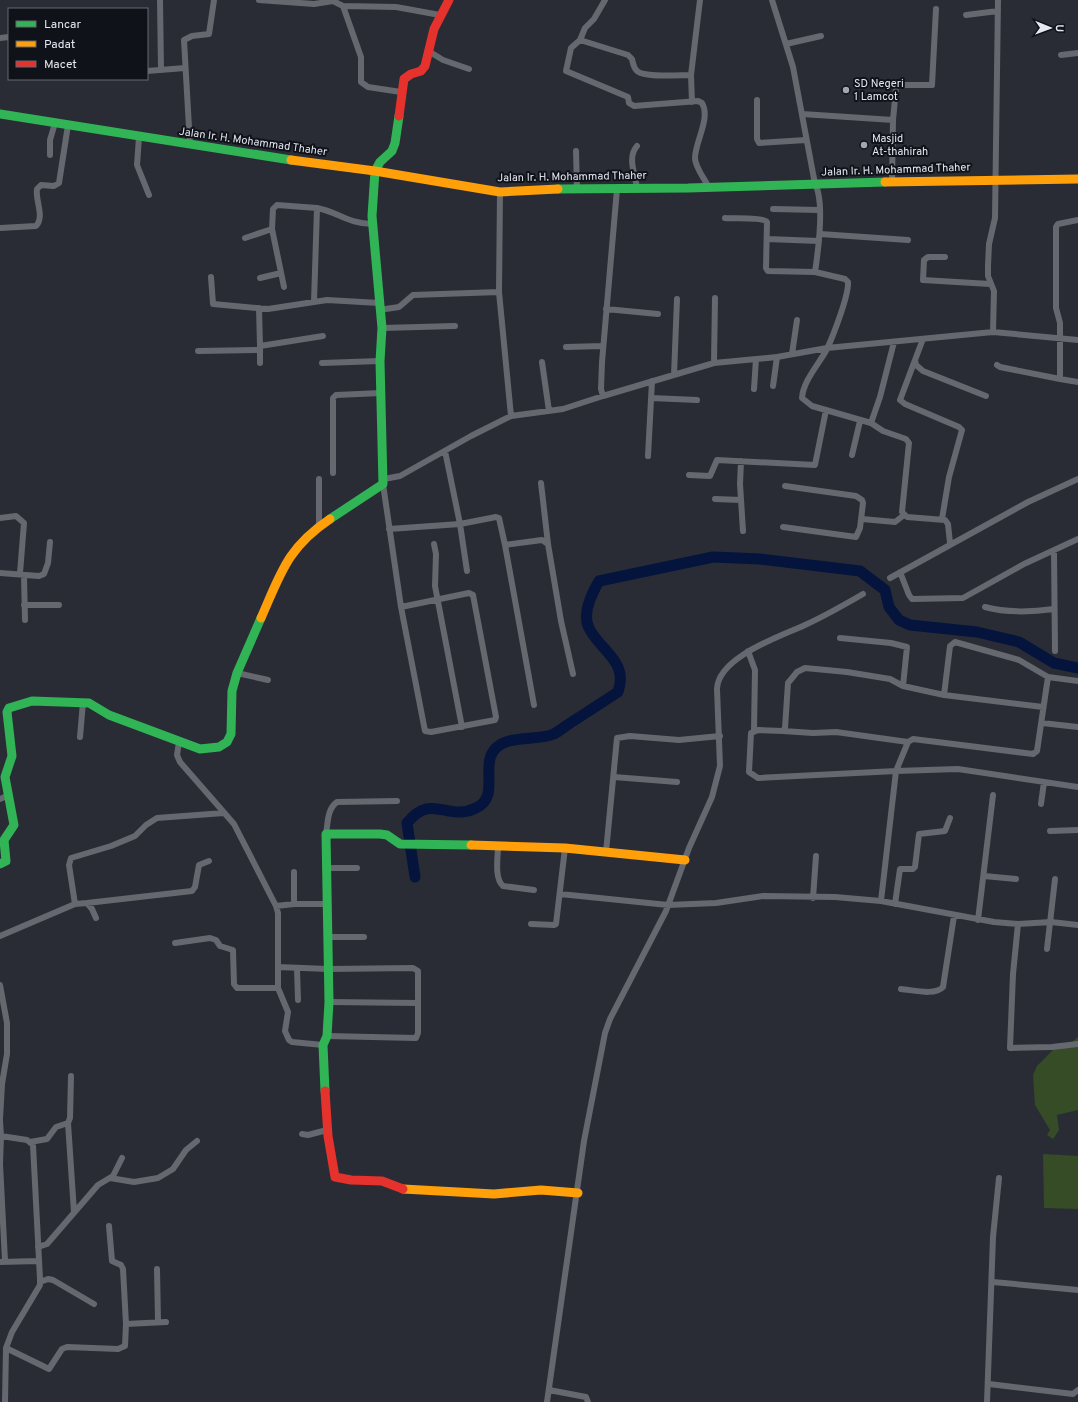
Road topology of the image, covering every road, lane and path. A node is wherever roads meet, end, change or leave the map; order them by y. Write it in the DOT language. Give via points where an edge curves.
graph roads {
  1 [pos="160,0"];
  2 [pos="214,0"];
  3 [pos="259,0"];
  4 [pos="449,0"];
  5 [pos="605,0"];
  6 [pos="700,0"];
  7 [pos="772,0"];
  8 [pos="998,0"];
  9 [pos="343,6"];
  10 [pos="936,9"];
  11 [pos="998,11"];
  12 [pos="440,15"];
  13 [pos="966,15"];
  14 [pos="821,36"];
  15 [pos="580,40"];
  16 [pos="786,44"];
  17 [pos="430,52"];
  18 [pos="1078,53"];
  19 [pos="1061,55"];
  20 [pos="186,68"];
  21 [pos="469,69"];
  22 [pos="160,70"];
  23 [pos="148,71"];
  24 [pos="691,75"];
  25 [pos="401,92"];
  26 [pos="757,100"];
  27 [pos="692,102"];
  28 [pos="0,114"];
  29 [pos="802,114"];
  30 [pos="893,120"];
  31 [pos="55,123"];
  32 [pos="68,125"];
  33 [pos="139,137"];
  34 [pos="806,140"];
  35 [pos="190,145"];
  36 [pos="637,146"];
  37 [pos="576,151"];
  38 [pos="50,155"];
  39 [pos="375,171"];
  40 [pos="1078,179"];
  41 [pos="995,180"];
  42 [pos="892,183"];
  43 [pos="815,184"];
  44 [pos="708,186"];
  45 [pos="636,188"];
  46 [pos="577,189"];
  47 [pos="617,189"];
  48 [pos="500,192"];
  49 [pos="148,194"];
  50 [pos="317,208"];
  51 [pos="773,209"];
  52 [pos="819,210"];
  53 [pos="725,218"];
  54 [pos="1078,220"];
  55 [pos="372,224"];
  56 [pos="0,228"];
  57 [pos="272,229"];
  58 [pos="820,234"];
  59 [pos="245,238"];
  60 [pos="767,239"];
  61 [pos="908,240"];
  62 [pos="819,241"];
  63 [pos="946,257"];
  64 [pos="815,272"];
  65 [pos="281,273"];
  66 [pos="211,277"];
  67 [pos="260,278"];
  68 [pos="990,284"];
  69 [pos="284,287"];
  70 [pos="499,292"];
  71 [pos="715,298"];
  72 [pos="677,299"];
  73 [pos="314,302"];
  74 [pos="379,306"];
  75 [pos="259,308"];
  76 [pos="606,309"];
  77 [pos="658,314"];
  78 [pos="798,320"];
  79 [pos="455,326"];
  80 [pos="382,328"];
  81 [pos="993,332"];
  82 [pos="323,336"];
  83 [pos="1060,337"];
  84 [pos="923,339"];
  85 [pos="1078,340"];
  86 [pos="894,342"];
  87 [pos="603,346"];
  88 [pos="566,347"];
  89 [pos="260,348"];
  90 [pos="827,348"];
  91 [pos="198,351"];
  92 [pos="792,354"];
  93 [pos="777,357"];
  94 [pos="756,358"];
  95 [pos="915,360"];
  96 [pos="380,361"];
  97 [pos="260,362"];
  98 [pos="542,362"];
  99 [pos="322,363"];
  100 [pos="714,363"];
  101 [pos="997,365"];
  102 [pos="674,375"];
  103 [pos="1060,379"];
  104 [pos="652,381"];
  105 [pos="1078,382"];
  106 [pos="773,386"];
  107 [pos="754,388"];
  108 [pos="381,393"];
  109 [pos="603,396"];
  110 [pos="986,396"];
  111 [pos="652,398"];
  112 [pos="696,400"];
  113 [pos="826,410"];
  114 [pos="549,411"];
  115 [pos="511,416"];
  116 [pos="860,421"];
  117 [pos="871,423"];
  118 [pos="445,451"];
  119 [pos="852,455"];
  120 [pos="648,456"];
  121 [pos="741,461"];
  122 [pos="334,473"];
  123 [pos="689,475"];
  124 [pos="318,479"];
  125 [pos="1078,479"];
  126 [pos="384,482"];
  127 [pos="541,483"];
  128 [pos="784,486"];
  129 [pos="715,499"];
  130 [pos="741,500"];
  131 [pos="904,515"];
  132 [pos="0,518"];
  133 [pos="862,519"];
  134 [pos="942,519"];
  135 [pos="460,524"];
  136 [pos="319,526"];
  137 [pos="782,527"];
  138 [pos="389,529"];
  139 [pos="743,531"];
  140 [pos="1078,539"];
  141 [pos="50,542"];
  142 [pos="950,543"];
  143 [pos="434,544"];
  144 [pos="548,544"];
  145 [pos="506,546"];
  146 [pos="1054,551"];
  147 [pos="467,571"];
  148 [pos="900,572"];
  149 [pos="0,573"];
  150 [pos="22,575"];
  151 [pos="890,578"];
  152 [pos="862,594"];
  153 [pos="438,600"];
  154 [pos="24,605"];
  155 [pos="58,605"];
  156 [pos="985,606"];
  157 [pos="401,607"];
  158 [pos="1054,609"];
  159 [pos="25,620"];
  160 [pos="840,638"];
  161 [pos="748,651"];
  162 [pos="1055,651"];
  163 [pos="236,673"];
  164 [pos="572,674"];
  165 [pos="1048,678"];
  166 [pos="268,680"];
  167 [pos="1078,681"];
  168 [pos="903,686"];
  169 [pos="944,695"];
  170 [pos="83,702"];
  171 [pos="534,706"];
  172 [pos="1043,707"];
  173 [pos="4,710"];
  174 [pos="1042,723"];
  175 [pos="462,727"];
  176 [pos="1078,728"];
  177 [pos="754,731"];
  178 [pos="783,731"];
  179 [pos="720,736"];
  180 [pos="80,737"];
  181 [pos="179,742"];
  182 [pos="908,742"];
  183 [pos="896,771"];
  184 [pos="614,777"];
  185 [pos="677,782"];
  186 [pos="1044,782"];
  187 [pos="1078,787"];
  188 [pos="10,795"];
  189 [pos="993,795"];
  190 [pos="0,799"];
  191 [pos="397,802"];
  192 [pos="1041,804"];
  193 [pos="224,813"];
  194 [pos="950,818"];
  195 [pos="1078,830"];
  196 [pos="1050,831"];
  197 [pos="326,834"];
  198 [pos="498,846"];
  199 [pos="565,848"];
  200 [pos="606,852"];
  201 [pos="816,856"];
  202 [pos="685,860"];
  203 [pos="209,861"];
  204 [pos="0,864"];
  205 [pos="326,868"];
  206 [pos="358,868"];
  207 [pos="294,872"];
  208 [pos="984,876"];
  209 [pos="1016,879"];
  210 [pos="1055,879"];
  211 [pos="534,890"];
  212 [pos="560,894"];
  213 [pos="813,898"];
  214 [pos="881,901"];
  215 [pos="87,903"];
  216 [pos="75,904"];
  217 [pos="294,904"];
  218 [pos="326,904"];
  219 [pos="895,904"];
  220 [pos="668,905"];
  221 [pos="276,906"];
  222 [pos="954,916"];
  223 [pos="96,918"];
  224 [pos="978,920"];
  225 [pos="1051,922"];
  226 [pos="531,924"];
  227 [pos="1018,924"];
  228 [pos="1078,925"];
  229 [pos="0,936"];
  230 [pos="328,937"];
  231 [pos="364,937"];
  232 [pos="175,943"];
  233 [pos="1047,949"];
  234 [pos="278,967"];
  235 [pos="297,969"];
  236 [pos="328,970"];
  237 [pos="0,985"];
  238 [pos="278,988"];
  239 [pos="901,988"];
  240 [pos="298,1000"];
  241 [pos="329,1002"];
  242 [pos="418,1003"];
  243 [pos="327,1036"];
  244 [pos="1078,1044"];
  245 [pos="323,1046"];
  246 [pos="71,1076"];
  247 [pos="0,1120"];
  248 [pos="68,1122"];
  249 [pos="302,1134"];
  250 [pos="1,1136"];
  251 [pos="328,1137"];
  252 [pos="197,1141"];
  253 [pos="30,1142"];
  254 [pos="122,1158"];
  255 [pos="0,1164"];
  256 [pos="110,1178"];
  257 [pos="999,1178"];
  258 [pos="578,1193"];
  259 [pos="74,1212"];
  260 [pos="109,1226"];
  261 [pos="38,1247"];
  262 [pos="38,1261"];
  263 [pos="2,1262"];
  264 [pos="157,1269"];
  265 [pos="40,1280"];
  266 [pos="993,1282"];
  267 [pos="1078,1290"];
  268 [pos="94,1304"];
  269 [pos="158,1321"];
  270 [pos="166,1322"];
  271 [pos="126,1324"];
  272 [pos="6,1348"];
  273 [pos="989,1384"];
  274 [pos="549,1390"];
  275 [pos="1078,1390"];
  276 [pos="5,1402"];
  277 [pos="547,1402"];
  278 [pos="588,1402"];
  279 [pos="987,1402"];
  1 -- 22 [label="street"];
  2 -- 20 [label="street" via="209,34 192,36 184,40"];
  3 -- 9 [label="street" via="314,4 333,1"];
  4 -- 12 [label="street"];
  5 -- 15 [label="street" via="594,19 585,28"];
  6 -- 24 [label="street"];
  7 -- 16 [label="street"];
  8 -- 11 [label="street"];
  9 -- 12 [label="street" via="396,7"];
  9 -- 25 [label="street" via="361,57 361,82 368,87"];
  10 -- 30 [label="street" via="932,85 897,86"];
  11 -- 13 [label="street"];
  11 -- 41 [label="street"];
  12 -- 17 [label="street" via="434,29"];
  14 -- 16 [label="street"];
  15 -- 24 [label="street" via="628,55 638,72"];
  15 -- 27 [label="street" via="571,48 566,68 568,73 628,97 629,103 634,106"];
  16 -- 29 [label="street"];
  17 -- 21 [label="street" via="443,60"];
  17 -- 25 [label="street" via="421,71 404,79"];
  18 -- 19 [label="street"];
  20 -- 22 [label="street"];
  20 -- 35 [label="street"];
  22 -- 23 [label="street"];
  24 -- 27 [label="street"];
  25 -- 39 [label="street" via="395,143 392,151 380,162"];
  26 -- 34 [label="street" via="758,142"];
  27 -- 44 [label="street" via="698,101 704,106 704,121 695,160"];
  28 -- 31 [label="street, Jalan Ir. H. Mohammad Thaher"];
  29 -- 30 [label="street"];
  29 -- 34 [label="street"];
  30 -- 42 [label="street"];
  31 -- 32 [label="street, Jalan Ir. H. Mohammad Thaher"];
  31 -- 38 [label="street" via="50,140"];
  32 -- 33 [label="street, Jalan Ir. H. Mohammad Thaher"];
  32 -- 56 [label="street" via="59,183 54,186 41,185 37,189 40,218 38,224"];
  33 -- 35 [label="street, Jalan Ir. H. Mohammad Thaher"];
  33 -- 49 [label="street" via="137,165"];
  34 -- 43 [label="street"];
  35 -- 39 [label="street, Jalan Ir. H. Mohammad Thaher"];
  36 -- 45 [label="street" via="632,151 631,158"];
  37 -- 46 [label="street"];
  39 -- 48 [label="street, Jalan Ir. H. Mohammad Thaher"];
  39 -- 55 [label="street"];
  40 -- 41 [label="street, Jalan Ir. H. Mohammad Thaher"];
  41 -- 42 [label="street, Jalan Ir. H. Mohammad Thaher"];
  41 -- 68 [label="street" via="995,218 989,244"];
  42 -- 43 [label="street, Jalan Ir. H. Mohammad Thaher"];
  43 -- 44 [label="street, Jalan Ir. H. Mohammad Thaher"];
  43 -- 52 [label="street"];
  44 -- 45 [label="street, Jalan Ir. H. Mohammad Thaher"];
  45 -- 47 [label="street, Jalan Ir. H. Mohammad Thaher"];
  46 -- 47 [label="street, Jalan Ir. H. Mohammad Thaher"];
  46 -- 48 [label="street, Jalan Ir. H. Mohammad Thaher"];
  47 -- 76 [label="street"];
  48 -- 70 [label="street"];
  50 -- 55 [label="street" via="328,210 343,219"];
  50 -- 57 [label="street" via="276,205 273,209"];
  50 -- 73 [label="street"];
  51 -- 52 [label="street"];
  52 -- 58 [label="street"];
  53 -- 60 [label="street" via="765,220 768,225"];
  54 -- 83 [label="street" via="1058,224 1056,227 1056,308"];
  55 -- 74 [label="street"];
  57 -- 59 [label="street"];
  57 -- 65 [label="street"];
  58 -- 61 [label="street"];
  58 -- 62 [label="street"];
  60 -- 62 [label="street"];
  60 -- 64 [label="street" via="767,270"];
  62 -- 64 [label="street"];
  63 -- 68 [label="street" via="928,257 924,260 923,280"];
  64 -- 90 [label="street" via="845,279 848,282"];
  65 -- 67 [label="street"];
  65 -- 69 [label="street"];
  66 -- 75 [label="street" via="213,304"];
  68 -- 81 [label="street" via="994,291"];
  70 -- 74 [label="street" via="413,295 399,307"];
  70 -- 115 [label="street"];
  71 -- 100 [label="street"];
  72 -- 102 [label="street"];
  73 -- 74 [label="street" via="327,300"];
  73 -- 75 [label="street"];
  74 -- 80 [label="street"];
  75 -- 89 [label="street"];
  76 -- 77 [label="street"];
  76 -- 87 [label="street"];
  78 -- 92 [label="street"];
  79 -- 80 [label="street"];
  80 -- 96 [label="street"];
  81 -- 83 [label="street"];
  81 -- 84 [label="street"];
  82 -- 89 [label="street"];
  83 -- 85 [label="street"];
  83 -- 103 [label="street"];
  84 -- 86 [label="street"];
  84 -- 95 [label="street"];
  86 -- 90 [label="street"];
  86 -- 117 [label="street"];
  87 -- 88 [label="street"];
  87 -- 109 [label="street"];
  89 -- 91 [label="street"];
  89 -- 97 [label="street"];
  90 -- 92 [label="street"];
  90 -- 113 [label="street" via="806,385 802,398 812,406"];
  92 -- 93 [label="street"];
  93 -- 94 [label="street"];
  93 -- 106 [label="street"];
  94 -- 100 [label="street"];
  94 -- 107 [label="street"];
  95 -- 110 [label="street" via="923,371"];
  95 -- 134 [label="street" via="900,400 962,430 949,477"];
  96 -- 99 [label="street"];
  96 -- 108 [label="street"];
  98 -- 114 [label="street"];
  100 -- 102 [label="street"];
  101 -- 103 [label="street"];
  102 -- 104 [label="street"];
  103 -- 105 [label="street"];
  104 -- 109 [label="street"];
  104 -- 111 [label="street"];
  108 -- 122 [label="street" via="336,395 333,398"];
  108 -- 126 [label="street"];
  109 -- 114 [label="street"];
  111 -- 112 [label="street"];
  111 -- 120 [label="street"];
  113 -- 116 [label="street"];
  113 -- 121 [label="street" via="815,465"];
  114 -- 115 [label="street"];
  115 -- 118 [label="street"];
  116 -- 117 [label="street"];
  116 -- 119 [label="street"];
  117 -- 131 [label="street" via="908,441 902,508"];
  118 -- 126 [label="street"];
  118 -- 135 [label="street"];
  121 -- 123 [label="street" via="717,460 710,476"];
  121 -- 130 [label="street"];
  124 -- 136 [label="street"];
  125 -- 142 [label="street"];
  126 -- 136 [label="street"];
  126 -- 138 [label="street"];
  127 -- 144 [label="street"];
  128 -- 133 [label="street" via="860,497 863,503"];
  129 -- 130 [label="street"];
  130 -- 139 [label="street"];
  131 -- 133 [label="street" via="895,522"];
  131 -- 134 [label="street"];
  132 -- 150 [label="street" via="16,516 24,523"];
  133 -- 137 [label="street" via="858,534 852,537"];
  134 -- 142 [label="street" via="947,522"];
  135 -- 138 [label="street"];
  135 -- 145 [label="street" via="498,517"];
  135 -- 147 [label="street"];
  136 -- 163 [label="street" via="300,543 285,563"];
  138 -- 157 [label="street"];
  140 -- 146 [label="street"];
  141 -- 150 [label="street" via="47,569 44,574"];
  142 -- 148 [label="street"];
  143 -- 153 [label="street"];
  144 -- 145 [label="street" via="542,540"];
  144 -- 164 [label="street"];
  145 -- 171 [label="street"];
  146 -- 148 [label="street" via="1024,564 963,598 912,599"];
  146 -- 158 [label="street"];
  148 -- 151 [label="street"];
  149 -- 150 [label="street"];
  150 -- 154 [label="street"];
  152 -- 161 [label="street" via="832,612"];
  153 -- 157 [label="street"];
  153 -- 175 [label="street"];
  153 -- 175 [label="street" via="471,593 496,717 491,722"];
  154 -- 155 [label="street"];
  154 -- 159 [label="street"];
  156 -- 158 [label="street" via="998,610 1036,612"];
  157 -- 175 [label="street" via="425,731"];
  158 -- 162 [label="street"];
  160 -- 168 [label="street" via="907,647"];
  161 -- 177 [label="street" via="755,670"];
  161 -- 179 [label="street" via="721,676 718,682"];
  163 -- 166 [label="street"];
  163 -- 181 [label="street" via="232,691 230,739 213,749"];
  165 -- 167 [label="street"];
  165 -- 169 [label="street" via="1019,660 955,642 950,646"];
  165 -- 172 [label="street"];
  168 -- 169 [label="street"];
  168 -- 178 [label="street" via="890,679 805,668 797,672 788,683 787,723"];
  169 -- 172 [label="street"];
  170 -- 173 [label="street" via="32,701"];
  170 -- 180 [label="street"];
  170 -- 181 [label="street"];
  172 -- 174 [label="street"];
  173 -- 188 [label="street" via="12,756 5,776"];
  174 -- 176 [label="street"];
  174 -- 182 [label="street" via="1037,751 1033,754 913,739"];
  177 -- 178 [label="street"];
  177 -- 183 [label="street" via="751,736 749,772 755,777"];
  178 -- 182 [label="street" via="836,732"];
  179 -- 184 [label="street" via="679,740 620,736 616,742"];
  179 -- 202 [label="street" via="718,780"];
  181 -- 193 [label="street" via="176,755 180,762"];
  182 -- 183 [label="street"];
  183 -- 186 [label="street" via="958,769"];
  183 -- 214 [label="street"];
  184 -- 185 [label="street"];
  184 -- 200 [label="street"];
  186 -- 187 [label="street"];
  186 -- 192 [label="street"];
  188 -- 190 [label="street"];
  188 -- 204 [label="street" via="14,824 4,840 6,861"];
  189 -- 208 [label="street"];
  191 -- 197 [label="street" via="337,802 332,805 329,813"];
  193 -- 216 [label="street" via="157,818 135,836 71,858 69,865"];
  193 -- 221 [label="street" via="234,824"];
  194 -- 219 [label="street" via="945,831 919,834 915,867 900,869"];
  195 -- 196 [label="street"];
  197 -- 198 [label="street" via="387,835 403,845"];
  197 -- 205 [label="street"];
  198 -- 199 [label="street"];
  198 -- 211 [label="street" via="500,884"];
  199 -- 200 [label="street"];
  199 -- 212 [label="street"];
  200 -- 202 [label="street"];
  201 -- 213 [label="street"];
  202 -- 220 [label="street"];
  203 -- 215 [label="street" via="199,865 192,891"];
  205 -- 206 [label="street"];
  205 -- 218 [label="street"];
  207 -- 217 [label="street"];
  208 -- 209 [label="street"];
  208 -- 224 [label="street"];
  210 -- 225 [label="street"];
  212 -- 220 [label="street"];
  212 -- 226 [label="street" via="555,925"];
  213 -- 214 [label="street"];
  213 -- 220 [label="street" via="755,896 716,903"];
  214 -- 219 [label="street"];
  215 -- 216 [label="street"];
  215 -- 223 [label="street"];
  216 -- 229 [label="street"];
  217 -- 218 [label="street"];
  217 -- 221 [label="street"];
  218 -- 230 [label="street"];
  219 -- 222 [label="street"];
  220 -- 258 [label="street" via="604,1033"];
  221 -- 234 [label="street"];
  222 -- 224 [label="street"];
  222 -- 239 [label="street" via="943,987 935,992"];
  224 -- 227 [label="street"];
  225 -- 227 [label="street"];
  225 -- 228 [label="street"];
  225 -- 233 [label="street"];
  227 -- 244 [label="street" via="1010,1048"];
  230 -- 231 [label="street"];
  230 -- 236 [label="street"];
  232 -- 238 [label="street" via="210,938 216,940 220,946 233,950 234,984 237,988"];
  234 -- 235 [label="street"];
  234 -- 238 [label="street"];
  235 -- 236 [label="street"];
  235 -- 240 [label="street"];
  236 -- 241 [label="street"];
  236 -- 242 [label="street" via="416,969"];
  237 -- 247 [label="street" via="7,1023 7,1054"];
  238 -- 245 [label="street" via="288,1012 285,1031 289,1040"];
  241 -- 242 [label="street"];
  241 -- 243 [label="street"];
  242 -- 243 [label="street" via="416,1038"];
  243 -- 245 [label="street"];
  245 -- 251 [label="street"];
  246 -- 248 [label="street"];
  247 -- 250 [label="street"];
  248 -- 253 [label="street" via="56,1127 47,1139"];
  248 -- 259 [label="street"];
  249 -- 251 [label="street"];
  250 -- 253 [label="street"];
  250 -- 255 [label="street"];
  251 -- 258 [label="street" via="336,1178 382,1181 401,1189 462,1193 494,1194 541,1190"];
  252 -- 256 [label="street" via="186,1150 173,1169 158,1178 134,1182"];
  253 -- 261 [label="street" via="33,1145"];
  254 -- 256 [label="street"];
  255 -- 263 [label="street"];
  256 -- 259 [label="street" via="98,1185"];
  257 -- 266 [label="street" via="993,1237"];
  258 -- 274 [label="street" via="566,1260"];
  259 -- 261 [label="street" via="47,1244"];
  260 -- 271 [label="street" via="112,1261 123,1269"];
  261 -- 262 [label="street"];
  262 -- 263 [label="street"];
  262 -- 265 [label="street"];
  264 -- 269 [label="street"];
  265 -- 268 [label="street" via="53,1280"];
  265 -- 272 [label="street"];
  266 -- 267 [label="street"];
  266 -- 273 [label="street"];
  269 -- 270 [label="street"];
  269 -- 271 [label="street"];
  271 -- 272 [label="street" via="125,1346 122,1348 62,1348 49,1369"];
  272 -- 276 [label="street"];
  273 -- 275 [label="street" via="1073,1394"];
  273 -- 279 [label="street"];
  274 -- 277 [label="street"];
  274 -- 278 [label="street" via="586,1397"];
}
